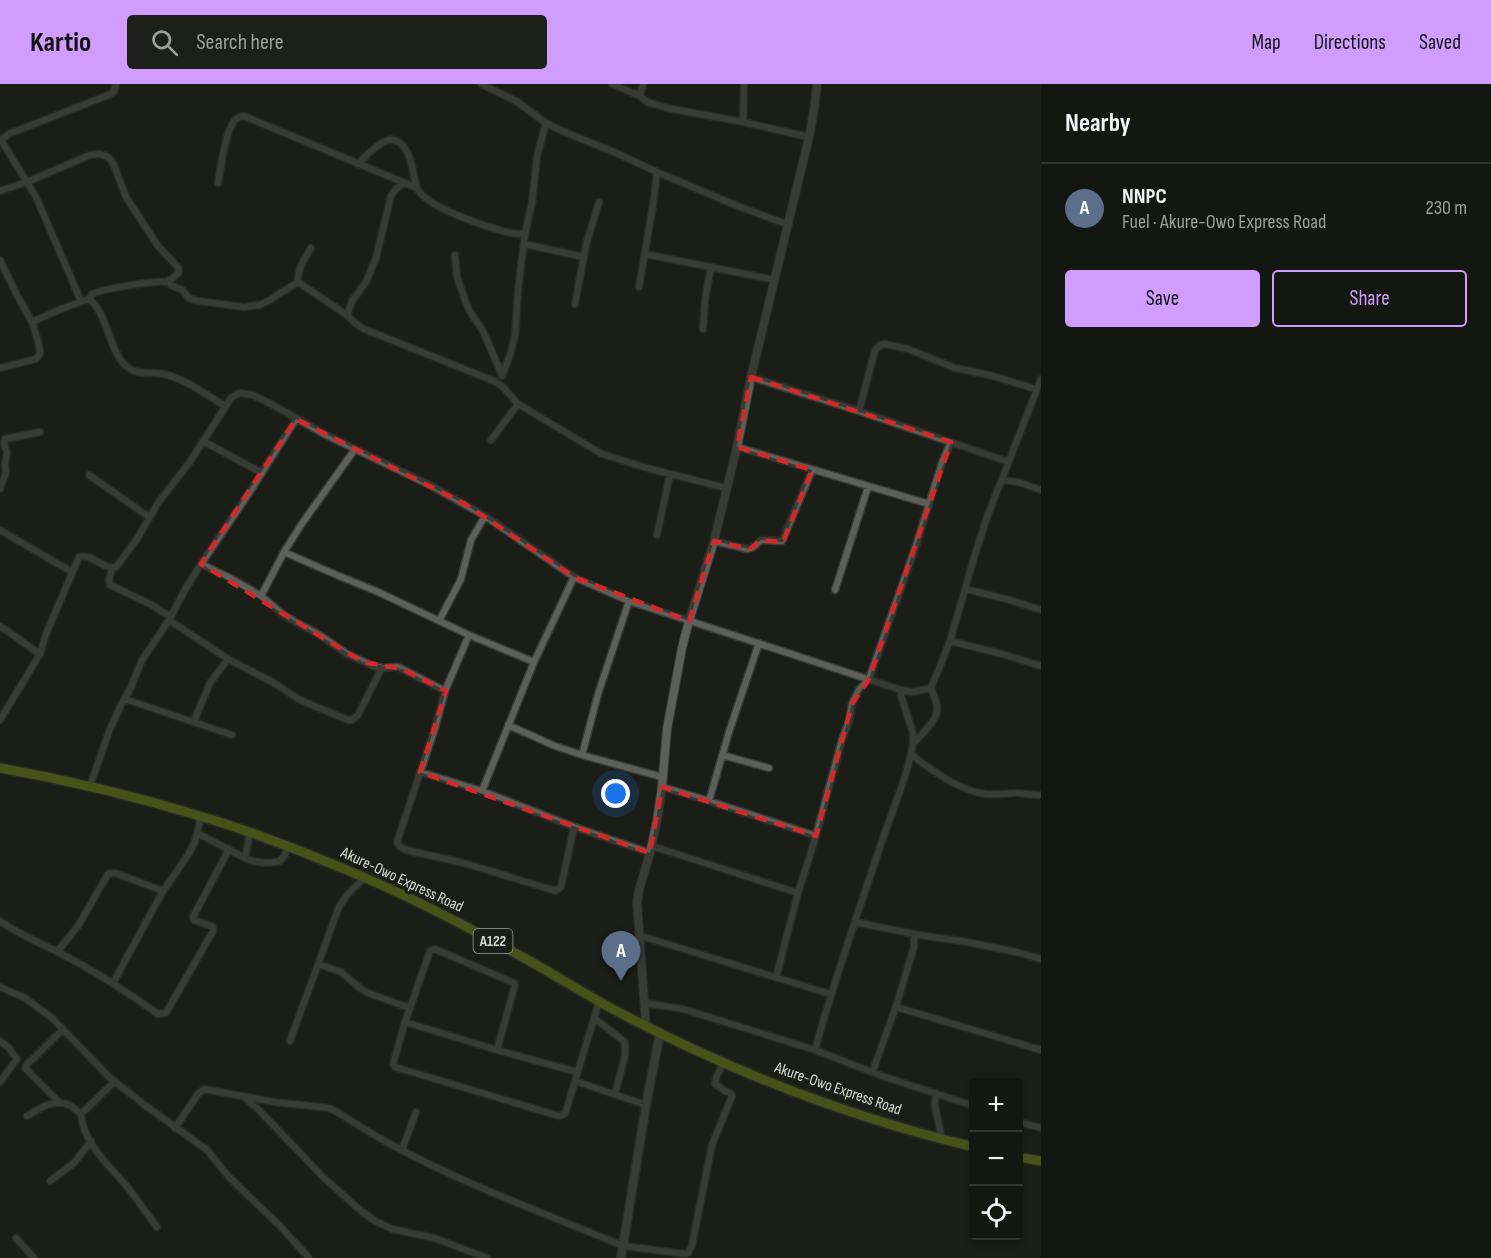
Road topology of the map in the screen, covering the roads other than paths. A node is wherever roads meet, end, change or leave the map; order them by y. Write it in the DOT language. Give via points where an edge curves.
graph roads {
  1 [pos="116,84"];
  2 [pos="481,84"];
  3 [pos="612,84"];
  4 [pos="643,84"];
  5 [pos="744,84"];
  6 [pos="817,84"];
  7 [pos="640,96"];
  8 [pos="743,122"];
  9 [pos="546,123"];
  10 [pos="809,137"];
  11 [pos="1,141"];
  12 [pos="357,164"];
  13 [pos="657,172"];
  14 [pos="27,182"];
  15 [pos="218,183"];
  16 [pos="403,183"];
  17 [pos="417,189"];
  18 [pos="0,191"];
  19 [pos="599,202"];
  20 [pos="789,225"];
  21 [pos="525,233"];
  22 [pos="524,244"];
  23 [pos="311,248"];
  24 [pos="645,254"];
  25 [pos="455,255"];
  26 [pos="584,257"];
  27 [pos="0,261"];
  28 [pos="711,267"];
  29 [pos="775,280"];
  30 [pos="298,282"];
  31 [pos="171,285"];
  32 [pos="639,287"];
  33 [pos="89,299"];
  34 [pos="81,301"];
  35 [pos="575,304"];
  36 [pos="347,315"];
  37 [pos="32,322"];
  38 [pos="702,329"];
  39 [pos="0,368"];
  40 [pos="502,376"];
  41 [pos="751,377"];
  42 [pos="1041,379"];
  43 [pos="502,386"];
  44 [pos="1036,389"];
  45 [pos="518,404"];
  46 [pos="225,406"];
  47 [pos="859,411"];
  48 [pos="296,419"];
  49 [pos="40,432"];
  50 [pos="491,440"];
  51 [pos="203,441"];
  52 [pos="951,442"];
  53 [pos="737,447"];
  54 [pos="355,449"];
  55 [pos="1009,462"];
  56 [pos="813,470"];
  57 [pos="262,473"];
  58 [pos="670,474"];
  59 [pos="89,475"];
  60 [pos="1002,480"];
  61 [pos="868,487"];
  62 [pos="726,488"];
  63 [pos="0,489"];
  64 [pos="1041,490"];
  65 [pos="929,504"];
  66 [pos="485,516"];
  67 [pos="149,517"];
  68 [pos="0,530"];
  69 [pos="657,535"];
  70 [pos="714,541"];
  71 [pos="284,552"];
  72 [pos="201,564"];
  73 [pos="112,568"];
  74 [pos="72,572"];
  75 [pos="574,578"];
  76 [pos="965,589"];
  77 [pos="835,590"];
  78 [pos="261,596"];
  79 [pos="629,601"];
  80 [pos="1041,610"];
  81 [pos="170,619"];
  82 [pos="439,621"];
  83 [pos="689,621"];
  84 [pos="0,626"];
  85 [pos="469,635"];
  86 [pos="950,641"];
  87 [pos="759,643"];
  88 [pos="40,654"];
  89 [pos="228,659"];
  90 [pos="534,662"];
  91 [pos="1041,666"];
  92 [pos="382,668"];
  93 [pos="869,679"];
  94 [pos="931,688"];
  95 [pos="901,690"];
  96 [pos="445,691"];
  97 [pos="125,699"];
  98 [pos="0,720"];
  99 [pos="194,721"];
  100 [pos="508,725"];
  101 [pos="232,735"];
  102 [pos="913,744"];
  103 [pos="722,754"];
  104 [pos="911,754"];
  105 [pos="582,755"];
  106 [pos="0,768"];
  107 [pos="769,768"];
  108 [pos="420,772"];
  109 [pos="662,777"];
  110 [pos="90,786"];
  111 [pos="662,787"];
  112 [pos="482,791"];
  113 [pos="1041,795"];
  114 [pos="709,801"];
  115 [pos="201,816"];
  116 [pos="574,826"];
  117 [pos="197,833"];
  118 [pos="250,833"];
  119 [pos="816,836"];
  120 [pos="288,847"];
  121 [pos="229,849"];
  122 [pos="651,849"];
  123 [pos="245,858"];
  124 [pos="364,878"];
  125 [pos="163,891"];
  126 [pos="798,893"];
  127 [pos="0,921"];
  128 [pos="855,922"];
  129 [pos="914,934"];
  130 [pos="638,935"];
  131 [pos="57,952"];
  132 [pos="1041,959"];
  133 [pos="318,964"];
  134 [pos="776,978"];
  135 [pos="113,983"];
  136 [pos="0,987"];
  137 [pos="830,994"];
  138 [pos="599,1002"];
  139 [pos="645,1003"];
  140 [pos="896,1007"];
  141 [pos="410,1008"];
  142 [pos="594,1018"];
  143 [pos="405,1022"];
  144 [pos="646,1026"];
  145 [pos="63,1029"];
  146 [pos="660,1033"];
  147 [pos="0,1041"];
  148 [pos="290,1041"];
  149 [pos="497,1050"];
  150 [pos="815,1050"];
  151 [pos="1041,1050"];
  152 [pos="723,1063"];
  153 [pos="873,1071"];
  154 [pos="577,1072"];
  155 [pos="115,1081"];
  156 [pos="575,1081"];
  157 [pos="0,1082"];
  158 [pos="936,1093"];
  159 [pos="615,1094"];
  160 [pos="244,1097"];
  161 [pos="60,1102"];
  162 [pos="969,1104"];
  163 [pos="646,1105"];
  164 [pos="416,1112"];
  165 [pos="81,1114"];
  166 [pos="27,1116"];
  167 [pos="1023,1123"];
  168 [pos="175,1128"];
  169 [pos="1041,1128"];
  170 [pos="942,1139"];
  171 [pos="91,1142"];
  172 [pos="969,1146"];
  173 [pos="402,1150"];
  174 [pos="1023,1158"];
  175 [pos="1041,1161"];
  176 [pos="50,1181"];
  177 [pos="157,1227"];
  178 [pos="16,1238"];
  179 [pos="623,1246"];
  180 [pos="34,1258"];
  181 [pos="309,1258"];
  182 [pos="488,1258"];
  183 [pos="621,1258"];
  1 -- 11 [label="street" via="111,94 10,133"];
  2 -- 9 [label="street" via="516,101"];
  3 -- 7 [label="street"];
  4 -- 7 [label="street"];
  5 -- 8 [label="street"];
  6 -- 10 [label="street"];
  7 -- 8 [label="street" via="667,108"];
  8 -- 10 [label="street"];
  9 -- 13 [label="street"];
  9 -- 21 [label="street"];
  10 -- 20 [label="street"];
  11 -- 14 [label="street"];
  12 -- 15 [label="street" via="244,116 232,126"];
  12 -- 16 [label="street"];
  12 -- 17 [label="street" via="386,140 394,140 411,159"];
  13 -- 20 [label="street"];
  13 -- 24 [label="street"];
  14 -- 18 [label="street"];
  14 -- 33 [label="street" via="90,155 106,156 114,165 131,205 178,267 179,272 166,282 100,291"];
  14 -- 34 [label="street"];
  16 -- 17 [label="street"];
  16 -- 36 [label="street" via="391,196 376,258"];
  17 -- 21 [label="street" via="430,202 451,212 512,233"];
  19 -- 26 [label="street"];
  20 -- 29 [label="street"];
  21 -- 22 [label="street"];
  22 -- 26 [label="street"];
  22 -- 40 [label="street" via="515,336"];
  23 -- 30 [label="street" via="297,274"];
  24 -- 28 [label="street"];
  24 -- 32 [label="street"];
  25 -- 40 [label="street" via="466,303 490,344"];
  26 -- 35 [label="street"];
  27 -- 37 [label="street"];
  28 -- 29 [label="street"];
  28 -- 38 [label="street"];
  29 -- 41 [label="street"];
  30 -- 31 [label="street" via="268,301 244,307 196,301"];
  30 -- 36 [label="street"];
  33 -- 34 [label="street"];
  33 -- 46 [label="street" via="100,313 120,359 131,371 168,375"];
  34 -- 37 [label="street"];
  36 -- 43 [label="street" via="364,329"];
  37 -- 39 [label="street" via="39,357"];
  40 -- 43 [label="street"];
  41 -- 47 [label="street"];
  41 -- 53 [label="street"];
  42 -- 44 [label="street"];
  43 -- 45 [label="street"];
  44 -- 47 [label="street" via="955,368 885,344 875,350"];
  44 -- 55 [label="street"];
  45 -- 50 [label="street"];
  45 -- 58 [label="street" via="602,454"];
  46 -- 48 [label="street" via="235,395 246,393"];
  46 -- 51 [label="street"];
  47 -- 52 [label="street"];
  48 -- 54 [label="street"];
  48 -- 57 [label="street"];
  49 -- 63 [label="street" via="5,439 6,473"];
  51 -- 57 [label="street"];
  51 -- 67 [label="street"];
  52 -- 55 [label="street"];
  52 -- 65 [label="street"];
  53 -- 56 [label="street"];
  53 -- 62 [label="street"];
  54 -- 66 [label="street"];
  54 -- 71 [label="street"];
  55 -- 60 [label="street"];
  56 -- 61 [label="street"];
  56 -- 70 [label="street" via="783,542 761,540 748,549"];
  57 -- 72 [label="street"];
  58 -- 62 [label="street"];
  58 -- 69 [label="street"];
  59 -- 67 [label="street"];
  60 -- 64 [label="street"];
  60 -- 76 [label="street"];
  61 -- 65 [label="street"];
  61 -- 77 [label="street"];
  62 -- 70 [label="street"];
  65 -- 93 [label="street"];
  66 -- 75 [label="street"];
  66 -- 82 [label="street" via="471,540 461,579"];
  67 -- 73 [label="street" via="138,539"];
  68 -- 74 [label="street"];
  70 -- 83 [label="street"];
  71 -- 78 [label="street"];
  71 -- 82 [label="street"];
  72 -- 78 [label="street"];
  72 -- 81 [label="street"];
  73 -- 74 [label="street" via="82,555"];
  73 -- 81 [label="street" via="110,585 150,603"];
  74 -- 88 [label="street"];
  75 -- 79 [label="street"];
  75 -- 90 [label="street"];
  76 -- 80 [label="street"];
  76 -- 86 [label="street"];
  78 -- 92 [label="street" via="285,616 341,650"];
  79 -- 83 [label="street"];
  79 -- 105 [label="street"];
  81 -- 89 [label="street"];
  81 -- 97 [label="street" via="144,656"];
  82 -- 85 [label="street"];
  83 -- 87 [label="street"];
  83 -- 109 [label="street" via="674,686"];
  84 -- 88 [label="street"];
  85 -- 90 [label="street"];
  85 -- 96 [label="street"];
  86 -- 91 [label="street"];
  86 -- 94 [label="street"];
  87 -- 93 [label="street"];
  87 -- 103 [label="street"];
  88 -- 98 [label="street"];
  89 -- 92 [label="street" via="300,700 348,720 358,715"];
  89 -- 99 [label="street" via="210,683"];
  90 -- 100 [label="street"];
  92 -- 96 [label="street" via="402,669"];
  93 -- 95 [label="street"];
  93 -- 119 [label="street" via="852,704"];
  94 -- 95 [label="street"];
  94 -- 102 [label="street" via="937,713"];
  95 -- 102 [label="street"];
  96 -- 108 [label="street"];
  97 -- 99 [label="street"];
  97 -- 110 [label="street"];
  99 -- 101 [label="street"];
  100 -- 105 [label="street"];
  100 -- 112 [label="street"];
  102 -- 104 [label="street"];
  103 -- 107 [label="street"];
  103 -- 114 [label="street"];
  104 -- 113 [label="street" via="947,779 984,794"];
  104 -- 128 [label="street"];
  105 -- 109 [label="street"];
  106 -- 110 [label="highway, Akure-Owo Express Road / A122"];
  108 -- 112 [label="street"];
  108 -- 116 [label="street" via="397,842 406,850 556,891 561,888"];
  109 -- 111 [label="street"];
  110 -- 115 [label="highway, Akure-Owo Express Road / A122"];
  111 -- 114 [label="street"];
  111 -- 122 [label="street"];
  112 -- 116 [label="street"];
  114 -- 119 [label="street"];
  115 -- 117 [label="street"];
  115 -- 118 [label="highway, Akure-Owo Express Road / A122"];
  116 -- 122 [label="street"];
  117 -- 121 [label="street"];
  117 -- 125 [label="street" via="188,855"];
  118 -- 120 [label="highway, Akure-Owo Express Road / A122"];
  118 -- 123 [label="street"];
  119 -- 126 [label="street"];
  120 -- 123 [label="street" via="278,862"];
  120 -- 124 [label="highway, Akure-Owo Express Road / A122"];
  121 -- 123 [label="street"];
  121 -- 135 [label="street" via="193,917 213,927 213,931 166,1013 158,1014"];
  122 -- 126 [label="street"];
  122 -- 130 [label="street" via="637,902"];
  124 -- 133 [label="street" via="342,902"];
  124 -- 138 [label="highway, Akure-Owo Express Road / A122" via="481,935"];
  125 -- 131 [label="street" via="115,873 108,874"];
  125 -- 135 [label="street"];
  126 -- 134 [label="street"];
  127 -- 131 [label="street"];
  128 -- 129 [label="street"];
  128 -- 137 [label="street"];
  129 -- 132 [label="street"];
  129 -- 140 [label="street" via="914,947"];
  130 -- 134 [label="street"];
  130 -- 139 [label="street"];
  131 -- 135 [label="street"];
  133 -- 141 [label="street" via="341,972 368,993"];
  133 -- 148 [label="street"];
  134 -- 137 [label="street"];
  136 -- 145 [label="street" via="25,998"];
  137 -- 150 [label="street"];
  138 -- 142 [label="street"];
  138 -- 144 [label="highway, Akure-Owo Express Road / A122"];
  139 -- 144 [label="street"];
  139 -- 150 [label="street" via="683,1009"];
  140 -- 151 [label="street"];
  140 -- 153 [label="street"];
  141 -- 143 [label="street"];
  141 -- 149 [label="street" via="430,951 435,949 514,983"];
  142 -- 154 [label="street"];
  142 -- 159 [label="street" via="625,1042"];
  143 -- 149 [label="street"];
  143 -- 156 [label="street" via="395,1067 558,1116 565,1114"];
  144 -- 146 [label="highway, Akure-Owo Express Road / A122"];
  145 -- 155 [label="street"];
  145 -- 161 [label="street" via="25,1068"];
  146 -- 152 [label="highway, Akure-Owo Express Road / A122"];
  146 -- 163 [label="main road"];
  147 -- 157 [label="street" via="17,1059"];
  149 -- 154 [label="street"];
  150 -- 153 [label="street"];
  152 -- 170 [label="highway, Akure-Owo Express Road / A122" via="820,1101"];
  152 -- 179 [label="street" via="716,1084 732,1096 712,1145 690,1250 680,1254"];
  153 -- 158 [label="street"];
  154 -- 156 [label="street"];
  155 -- 165 [label="street"];
  155 -- 168 [label="street"];
  156 -- 159 [label="street"];
  158 -- 162 [label="street"];
  158 -- 170 [label="street"];
  159 -- 163 [label="street"];
  160 -- 168 [label="street" via="204,1089"];
  160 -- 173 [label="street" via="329,1108"];
  160 -- 182 [label="street" via="324,1178 375,1221"];
  161 -- 165 [label="street"];
  161 -- 166 [label="street"];
  163 -- 179 [label="main road"];
  164 -- 173 [label="street"];
  165 -- 171 [label="street"];
  167 -- 169 [label="street"];
  168 -- 181 [label="street" via="207,1150 228,1177"];
  170 -- 172 [label="highway, Akure-Owo Express Road / A122"];
  171 -- 176 [label="street" via="74,1163"];
  171 -- 177 [label="street"];
  173 -- 179 [label="street"];
  174 -- 175 [label="highway"];
  178 -- 180 [label="street"];
  179 -- 183 [label="main road"];
}
